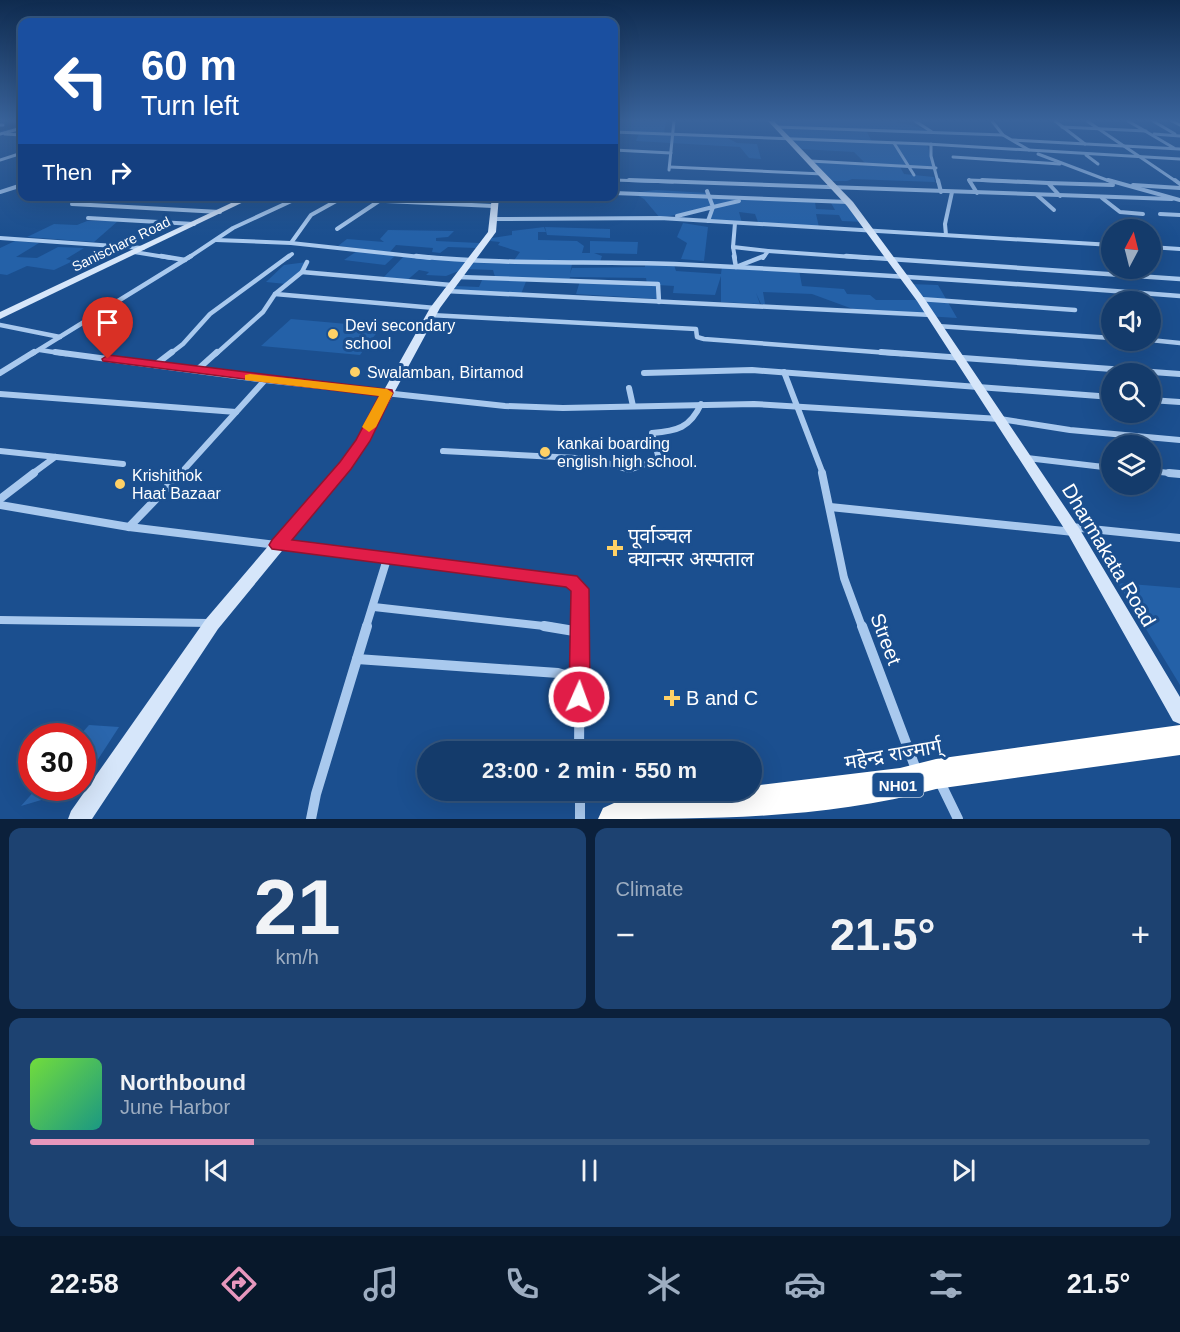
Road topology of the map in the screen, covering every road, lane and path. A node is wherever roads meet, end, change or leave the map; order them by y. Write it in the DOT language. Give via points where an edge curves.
graph roads {
  1 [pos="670,159"];
  2 [pos="905,159"];
  3 [pos="932,159"];
  4 [pos="979,159"];
  5 [pos="1051,159"];
  6 [pos="1092,159"];
  7 [pos="1142,159"];
  8 [pos="810,161"];
  9 [pos="1064,164"];
  10 [pos="1098,164"];
  11 [pos="910,166"];
  12 [pos="936,168"];
  13 [pos="823,174"];
  14 [pos="914,175"];
  15 [pos="618,180"];
  16 [pos="1048,183"];
  17 [pos="1120,185"];
  18 [pos="18,186"];
  19 [pos="1180,186"];
  20 [pos="835,188"];
  21 [pos="707,191"];
  22 [pos="0,192"];
  23 [pos="941,192"];
  24 [pos="952,192"];
  25 [pos="618,193"];
  26 [pos="977,193"];
  27 [pos="1036,195"];
  28 [pos="1060,196"];
  29 [pos="711,197"];
  30 [pos="1102,198"];
  31 [pos="746,199"];
  32 [pos="1172,199"];
  33 [pos="1180,200"];
  34 [pos="243,201"];
  35 [pos="292,201"];
  36 [pos="337,201"];
  37 [pos="379,201"];
  38 [pos="494,201"];
  39 [pos="848,202"];
  40 [pos="72,204"];
  41 [pos="713,207"];
  42 [pos="1054,210"];
  43 [pos="220,212"];
  44 [pos="1143,214"];
  45 [pos="1160,214"];
  46 [pos="1180,215"];
  47 [pos="88,218"];
  48 [pos="671,218"];
  49 [pos="493,219"];
  50 [pos="708,221"];
  51 [pos="735,223"];
  52 [pos="194,224"];
  53 [pos="337,229"];
  54 [pos="870,231"];
  55 [pos="946,235"];
  56 [pos="0,238"];
  57 [pos="216,240"];
  58 [pos="291,243"];
  59 [pos="1101,244"];
  60 [pos="733,247"];
  61 [pos="144,248"];
  62 [pos="1161,248"];
  63 [pos="1180,249"];
  64 [pos="768,251"];
  65 [pos="134,252"];
  66 [pos="292,254"];
  67 [pos="890,258"];
  68 [pos="185,260"];
  69 [pos="307,262"];
  70 [pos="469,262"];
  71 [pos="736,267"];
  72 [pos="302,272"];
  73 [pos="903,275"];
  74 [pos="1180,279"];
  75 [pos="451,284"];
  76 [pos="275,294"];
  77 [pos="1180,296"];
  78 [pos="920,299"];
  79 [pos="659,302"];
  80 [pos="1075,310"];
  81 [pos="432,311"];
  82 [pos="932,315"];
  83 [pos="0,316"];
  84 [pos="0,325"];
  85 [pos="938,326"];
  86 [pos="60,337"];
  87 [pos="1101,337"];
  88 [pos="1161,341"];
  89 [pos="1180,343"];
  90 [pos="40,350"];
  91 [pos="958,356"];
  92 [pos="155,365"];
  93 [pos="197,370"];
  94 [pos="784,372"];
  95 [pos="0,373"];
  96 [pos="644,373"];
  97 [pos="1180,374"];
  98 [pos="265,380"];
  99 [pos="978,387"];
  100 [pos="629,388"];
  101 [pos="387,393"];
  102 [pos="0,394"];
  103 [pos="1101,396"];
  104 [pos="1161,401"];
  105 [pos="1180,402"];
  106 [pos="701,404"];
  107 [pos="633,406"];
  108 [pos="800,406"];
  109 [pos="236,412"];
  110 [pos="1000,419"];
  111 [pos="1180,440"];
  112 [pos="0,451"];
  113 [pos="443,451"];
  114 [pos="55,457"];
  115 [pos="1023,458"];
  116 [pos="123,464"];
  117 [pos="1101,467"];
  118 [pos="1161,472"];
  119 [pos="1180,474"];
  120 [pos="0,499"];
  121 [pos="0,505"];
  122 [pos="830,507"];
  123 [pos="129,527"];
  124 [pos="1072,530"];
  125 [pos="1180,538"];
  126 [pos="278,545"];
  127 [pos="387,559"];
  128 [pos="374,606"];
  129 [pos="0,620"];
  130 [pos="212,624"];
  131 [pos="580,632"];
  132 [pos="357,659"];
  133 [pos="580,679"];
  134 [pos="1180,715"];
  135 [pos="1180,740"];
  136 [pos="579,741"];
  137 [pos="928,777"];
  138 [pos="580,801"];
  139 [pos="80,819"];
  140 [pos="311,819"];
  141 [pos="580,819"];
  142 [pos="614,819"];
  143 [pos="958,819"];
  1 -- 13 [label="street" via="669,169"];
  2 -- 11 [label="street"];
  3 -- 12 [label="street"];
  4 -- 9 [label="street"];
  5 -- 9 [label="street"];
  6 -- 10 [label="street"];
  7 -- 19 [label="street"];
  8 -- 11 [label="street"];
  8 -- 13 [label="street, Dharmakata Road"];
  9 -- 17 [label="street"];
  11 -- 12 [label="street"];
  11 -- 14 [label="street"];
  12 -- 23 [label="street"];
  13 -- 20 [label="street, Dharmakata Road"];
  15 -- 20 [label="street"];
  16 -- 17 [label="street"];
  16 -- 26 [label="street" via="969,180"];
  16 -- 28 [label="street"];
  17 -- 19 [label="street"];
  17 -- 32 [label="street"];
  18 -- 22 [label="street"];
  20 -- 23 [label="street"];
  20 -- 39 [label="street, Dharmakata Road"];
  21 -- 29 [label="street"];
  23 -- 24 [label="street"];
  24 -- 26 [label="street"];
  24 -- 55 [label="street"];
  25 -- 29 [label="street"];
  26 -- 27 [label="street"];
  27 -- 28 [label="street"];
  27 -- 42 [label="street"];
  28 -- 30 [label="street"];
  29 -- 31 [label="street"];
  29 -- 41 [label="street"];
  30 -- 32 [label="street"];
  30 -- 44 [label="street" via="1120,212"];
  31 -- 39 [label="street"];
  31 -- 41 [label="street"];
  32 -- 33 [label="street"];
  34 -- 43 [label="street, Sanischare Road"];
  35 -- 57 [label="street"];
  36 -- 58 [label="street" via="311,215"];
  37 -- 53 [label="street"];
  38 -- 49 [label="street"];
  39 -- 54 [label="street, Dharmakata Road"];
  40 -- 43 [label="street"];
  41 -- 48 [label="street"];
  41 -- 50 [label="street"];
  43 -- 52 [label="street, Sanischare Road"];
  45 -- 46 [label="street"];
  47 -- 52 [label="street"];
  48 -- 49 [label="street"];
  48 -- 50 [label="street"];
  49 -- 70 [label="street" via="492,232"];
  50 -- 51 [label="street"];
  51 -- 54 [label="street"];
  51 -- 60 [label="street"];
  52 -- 61 [label="street, Sanischare Road"];
  54 -- 55 [label="street"];
  54 -- 67 [label="street, Dharmakata Road"];
  55 -- 59 [label="street"];
  56 -- 61 [label="street"];
  57 -- 58 [label="street"];
  57 -- 68 [label="street"];
  58 -- 70 [label="street"];
  60 -- 64 [label="street"];
  60 -- 71 [label="street"];
  61 -- 65 [label="street, Sanischare Road"];
  62 -- 63 [label="street"];
  64 -- 67 [label="street"];
  64 -- 71 [label="street" via="763,258"];
  65 -- 68 [label="street"];
  65 -- 83 [label="street, Sanischare Road"];
  66 -- 92 [label="street" via="210,314 183,344"];
  67 -- 73 [label="street, Dharmakata Road"];
  67 -- 74 [label="street"];
  68 -- 86 [label="street"];
  69 -- 72 [label="street"];
  70 -- 71 [label="street"];
  70 -- 75 [label="street"];
  71 -- 73 [label="street"];
  72 -- 75 [label="street"];
  72 -- 76 [label="street"];
  73 -- 77 [label="street"];
  73 -- 78 [label="street, Dharmakata Road"];
  75 -- 79 [label="street"];
  75 -- 79 [label="street" via="658,285"];
  75 -- 81 [label="street"];
  76 -- 81 [label="street"];
  76 -- 93 [label="street" via="263,312"];
  78 -- 80 [label="street"];
  78 -- 82 [label="street, Dharmakata Road"];
  79 -- 82 [label="street"];
  81 -- 91 [label="street" via="696,329 697,337 704,339"];
  81 -- 101 [label="street"];
  82 -- 85 [label="street, Dharmakata Road"];
  84 -- 86 [label="street"];
  85 -- 87 [label="street"];
  85 -- 91 [label="street, Dharmakata Road"];
  86 -- 90 [label="street"];
  88 -- 89 [label="street"];
  90 -- 92 [label="street"];
  90 -- 95 [label="street"];
  91 -- 97 [label="street"];
  91 -- 99 [label="street, Dharmakata Road"];
  92 -- 93 [label="street"];
  93 -- 98 [label="street"];
  94 -- 96 [label="street"];
  94 -- 99 [label="street"];
  94 -- 108 [label="street, Street"];
  98 -- 101 [label="street"];
  98 -- 109 [label="street"];
  99 -- 103 [label="street"];
  99 -- 110 [label="street, Dharmakata Road"];
  100 -- 107 [label="street"];
  101 -- 107 [label="street" via="505,406"];
  101 -- 126 [label="street" via="345,465"];
  102 -- 109 [label="street"];
  104 -- 105 [label="street"];
  106 -- 107 [label="street"];
  106 -- 108 [label="street"];
  106 -- 113 [label="street" via="694,421 682,431 652,433 659,459 629,470 595,459"];
  108 -- 110 [label="street"];
  108 -- 122 [label="street, Street" via="820,462"];
  109 -- 123 [label="street"];
  110 -- 111 [label="street"];
  110 -- 115 [label="street, Dharmakata Road"];
  112 -- 114 [label="street"];
  114 -- 116 [label="street"];
  114 -- 120 [label="street"];
  115 -- 117 [label="street"];
  115 -- 124 [label="street, Dharmakata Road"];
  118 -- 119 [label="street"];
  121 -- 123 [label="street"];
  122 -- 124 [label="street"];
  122 -- 137 [label="street, Street" via="844,578"];
  123 -- 126 [label="street"];
  124 -- 125 [label="street"];
  124 -- 134 [label="street, Dharmakata Road"];
  126 -- 127 [label="street"];
  126 -- 130 [label="street"];
  127 -- 128 [label="street"];
  127 -- 131 [label="street" via="571,581 580,589"];
  128 -- 131 [label="street"];
  128 -- 132 [label="street"];
  129 -- 130 [label="street"];
  130 -- 139 [label="street"];
  131 -- 133 [label="street"];
  132 -- 133 [label="street" via="558,674"];
  132 -- 140 [label="street"];
  133 -- 136 [label="street"];
  135 -- 137 [label="highway, महेन्द्र राज्मार्ग् / NH01"];
  137 -- 142 [label="highway, महेन्द्र राज्मार्ग् / NH01" via="900,784"];
  137 -- 143 [label="street, Street"];
  138 -- 141 [label="street"];
}
